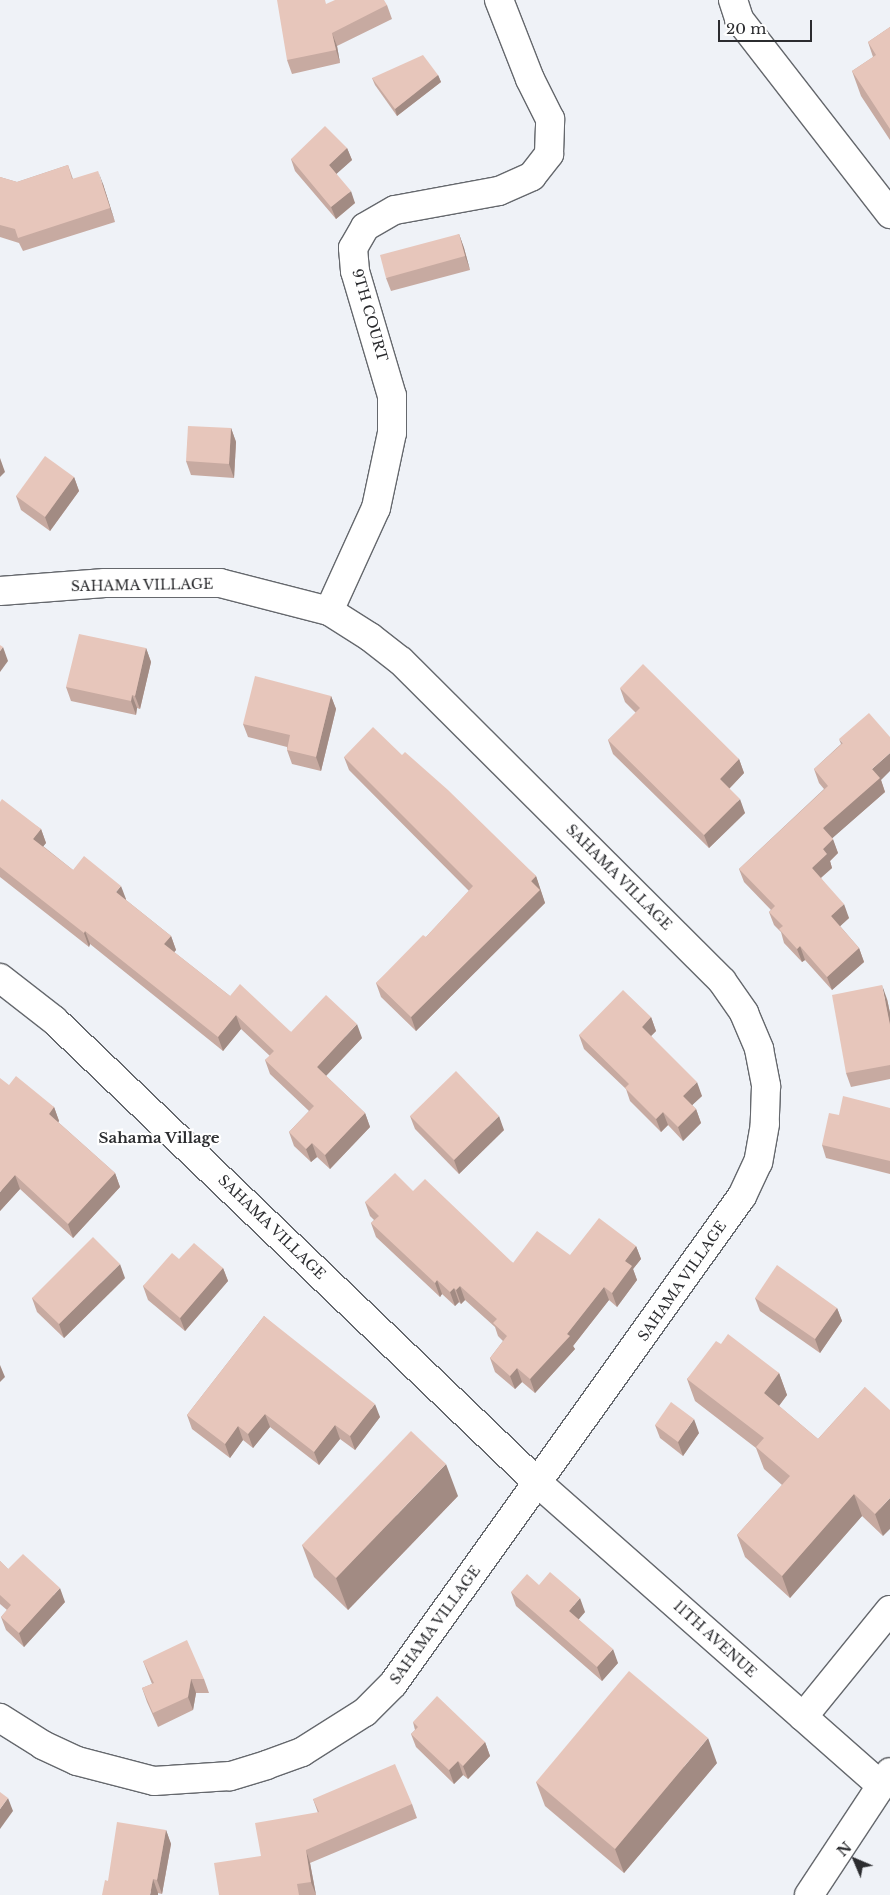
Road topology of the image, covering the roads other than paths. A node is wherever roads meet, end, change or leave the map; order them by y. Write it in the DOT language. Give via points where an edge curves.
graph roads {
  1 [pos="499,0"];
  2 [pos="733,0"];
  3 [pos="890,214"];
  4 [pos="0,592"];
  5 [pos="329,612"];
  6 [pos="0,978"];
  7 [pos="538,1483"];
  8 [pos="890,1610"];
  9 [pos="804,1717"];
  10 [pos="0,1718"];
  11 [pos="885,1778"];
  12 [pos="809,1895"];
  1 -- 5 [label="street, 9TH COURT" via="530,79 550,119 549,154 532,176 499,191 395,210 365,226 353,248 355,272 392,396 392,433 376,508"];
  2 -- 3 [label="street" via="739,19"];
  4 -- 5 [label="street, SAHAMA VILLAGE" via="115,583 220,583"];
  5 -- 7 [label="street, SAHAMA VILLAGE" via="401,661 696,953 722,981 744,1013 759,1048 766,1086 765,1124 758,1162 742,1196"];
  6 -- 7 [label="street, SAHAMA VILLAGE" via="62,1027"];
  7 -- 9 [label="street, 11TH AVENUE"];
  7 -- 10 [label="street, SAHAMA VILLAGE" via="393,1684 365,1712 302,1752 230,1776 154,1781 78,1761 43,1745"];
  8 -- 9 [label="street"];
  9 -- 11 [label="street, 11TH AVENUE"];
  11 -- 12 [label="street"];
}
